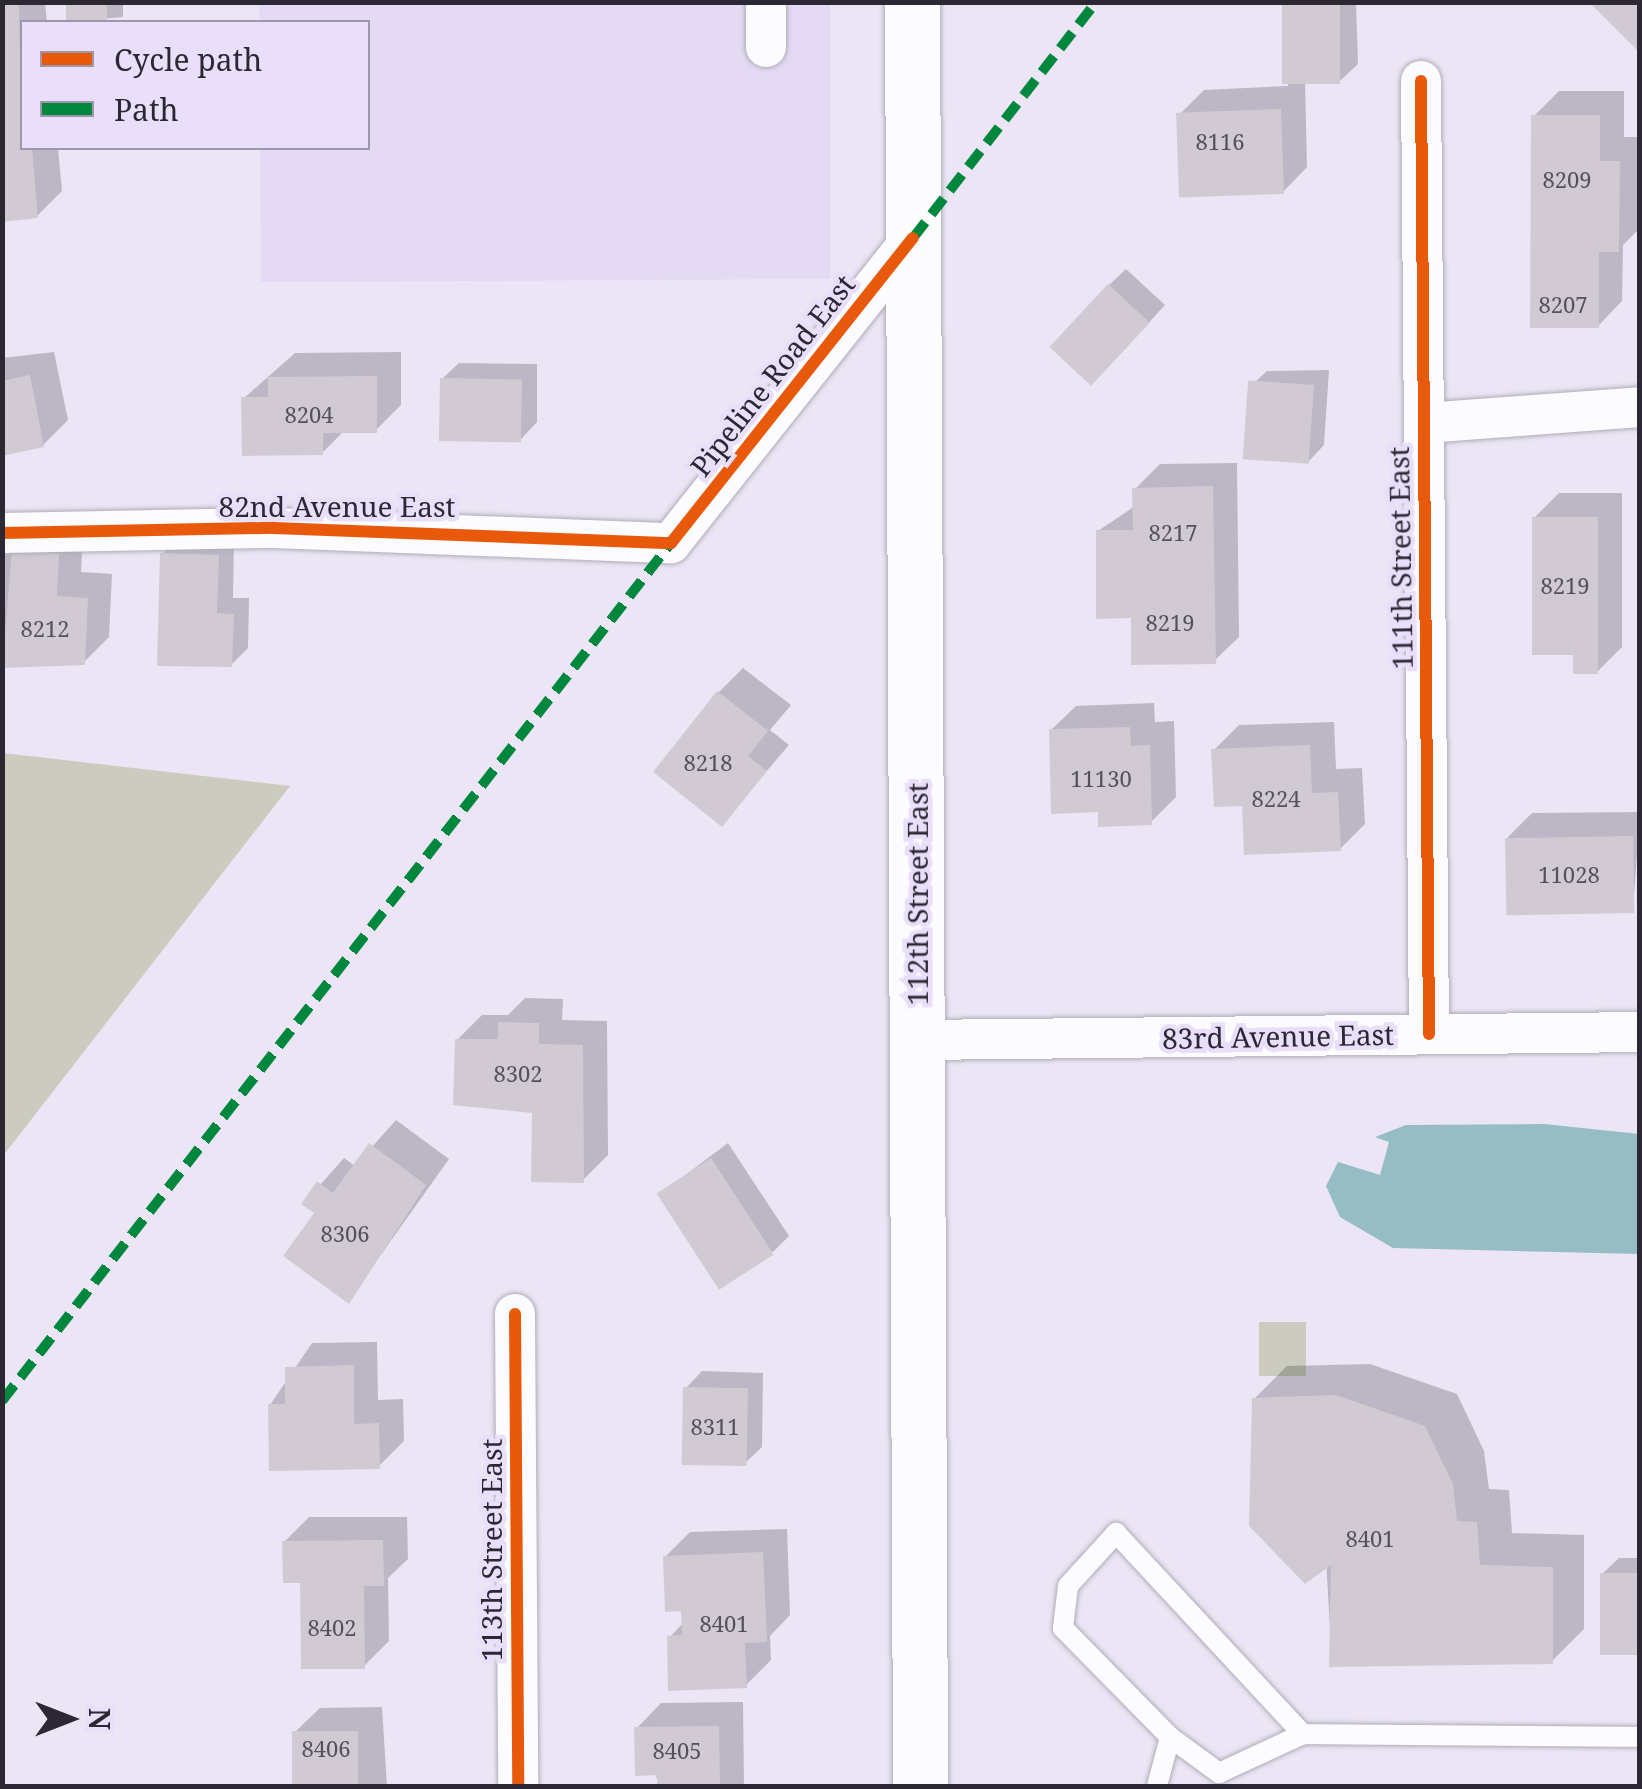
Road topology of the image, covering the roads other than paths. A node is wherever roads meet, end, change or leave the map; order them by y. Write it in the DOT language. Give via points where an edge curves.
graph roads {
  1 [pos="766,2"];
  2 [pos="912,2"];
  3 [pos="766,47"];
  4 [pos="1421,81"];
  5 [pos="913,238"];
  6 [pos="1640,407"];
  7 [pos="1424,423"];
  8 [pos="2,532"];
  9 [pos="671,543"];
  10 [pos="1640,1032"];
  11 [pos="1430,1034"];
  12 [pos="918,1040"];
  13 [pos="515,1314"];
  14 [pos="1302,1734"];
  15 [pos="1170,1736"];
  16 [pos="1640,1737"];
  17 [pos="518,1786"];
  18 [pos="920,1786"];
  19 [pos="1157,1786"];
  1 -- 3 [label="street"];
  2 -- 5 [label="main road, 112th Street East"];
  4 -- 7 [label="street, 111th Street East"];
  5 -- 9 [label="street, Pipeline Road East"];
  5 -- 12 [label="main road, 112th Street East"];
  6 -- 7 [label="street"];
  7 -- 11 [label="street, 111th Street East"];
  8 -- 9 [label="street, 82nd Avenue East" via="293,529"];
  10 -- 11 [label="street, 83rd Avenue East"];
  11 -- 12 [label="street, 83rd Avenue East"];
  12 -- 18 [label="main road, 112th Street East"];
  13 -- 17 [label="street, 113th Street East"];
  14 -- 15 [label="lane" via="1219,1773"];
  14 -- 15 [label="lane" via="1116,1533 1068,1586 1063,1628"];
  14 -- 16 [label="lane"];
  15 -- 19 [label="lane"];
}
